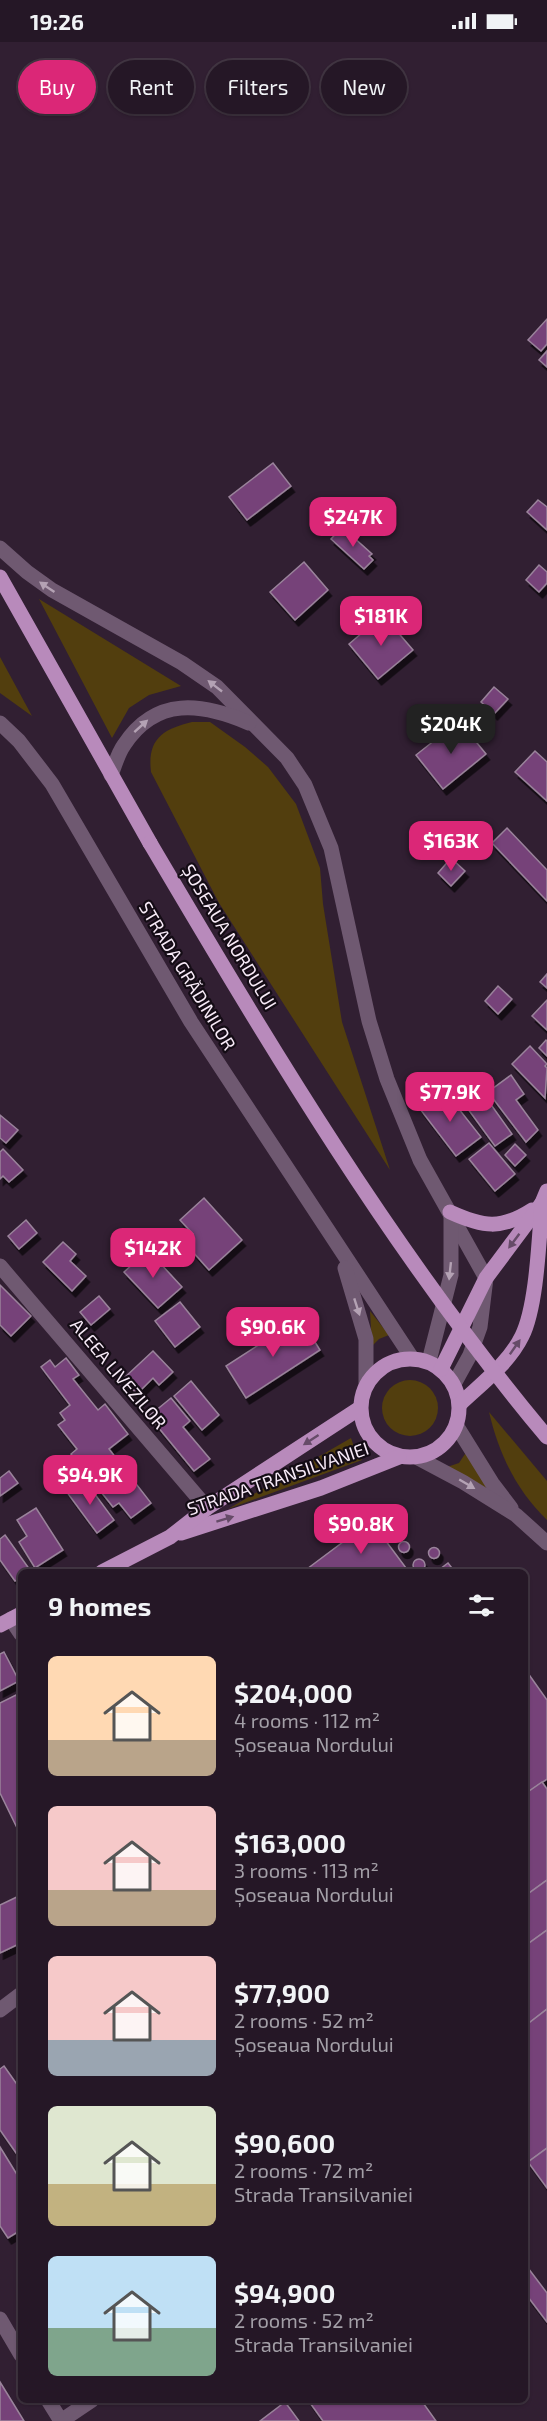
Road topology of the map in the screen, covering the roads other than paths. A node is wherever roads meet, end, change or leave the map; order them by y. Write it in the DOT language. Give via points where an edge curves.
graph roads {
  1 [pos="0,548"];
  2 [pos="0,578"];
  3 [pos="0,723"];
  4 [pos="257,727"];
  5 [pos="111,775"];
  6 [pos="545,1197"];
  7 [pos="450,1212"];
  8 [pos="543,1243"];
  9 [pos="339,1251"];
  10 [pos="0,1266"];
  11 [pos="486,1278"];
  12 [pos="412,1358"];
  13 [pos="435,1365"];
  14 [pos="454,1384"];
  15 [pos="366,1385"];
  16 [pos="460,1404"];
  17 [pos="360,1408"];
  18 [pos="456,1425"];
  19 [pos="547,1437"];
  20 [pos="399,1457"];
  21 [pos="416,1457"];
  22 [pos="207,1508"];
  23 [pos="516,1515"];
  24 [pos="170,1537"];
  25 [pos="547,1543"];
  26 [pos="108,1569"];
  27 [pos="18,1996"];
  28 [pos="0,2010"];
  29 [pos="0,2319"];
  30 [pos="18,2350"];
  31 [pos="50,2403"];
  32 [pos="88,2403"];
  33 [pos="61,2421"];
  4 -- 1 [label="street, one-way" via="218,687 52,590"];
  2 -- 5 [label="main road, ȘOSEAUA NORDULUI"];
  3 -- 9 [label="street, STRADA GRĂDINILOR" via="52,784 190,1022"];
  5 -- 4 [label="street, one-way" via="123,745 144,722 172,709 220,711"];
  4 -- 7 [label="street" via="299,776 318,814 331,848 369,1021 387,1079 420,1161"];
  5 -- 19 [label="main road, ȘOSEAUA NORDULUI, bridge" via="256,1022 346,1164 434,1292"];
  6 -- 7 [label="main road" via="514,1221 493,1225 472,1222"];
  6 -- 8 [label="main road"];
  6 -- 11 [label="main road, one-way"];
  7 -- 11 [label="street"];
  7 -- 13 [label="street, one-way" via="450,1275"];
  16 -- 8 [label="main road, one-way" via="506,1360 522,1337"];
  9 -- 12 [label="street"];
  9 -- 15 [label="street, one-way" via="366,1339"];
  10 -- 22 [label="street, ALEEA LIVEZILOR"];
  11 -- 13 [label="main road"];
  11 -- 14 [label="street" via="480,1327"];
  12 -- 13 [label="main road"];
  12 -- 15 [label="main road" via="380,1368"];
  13 -- 14 [label="main road"];
  14 -- 16 [label="main road"];
  15 -- 17 [label="main road"];
  16 -- 18 [label="main road"];
  17 -- 20 [label="main road" via="372,1439"];
  17 -- 22 [label="main road, STRADA TRANSILVANIEI, one-way"];
  18 -- 21 [label="main road" via="447,1441 433,1452"];
  18 -- 23 [label="street"];
  20 -- 21 [label="main road"];
  24 -- 20 [label="main road, STRADA TRANSILVANIEI, one-way" via="321,1488"];
  21 -- 23 [label="street, one-way"];
  22 -- 24 [label="main road, STRADA TRANSILVANIEI"];
  23 -- 25 [label="street"];
  24 -- 26 [label="main road, STRADA TRANSILVANIEI"];
  27 -- 28 [label="street"];
  29 -- 30 [label="street"];
  31 -- 33 [label="street"];
  32 -- 33 [label="street"];
}
